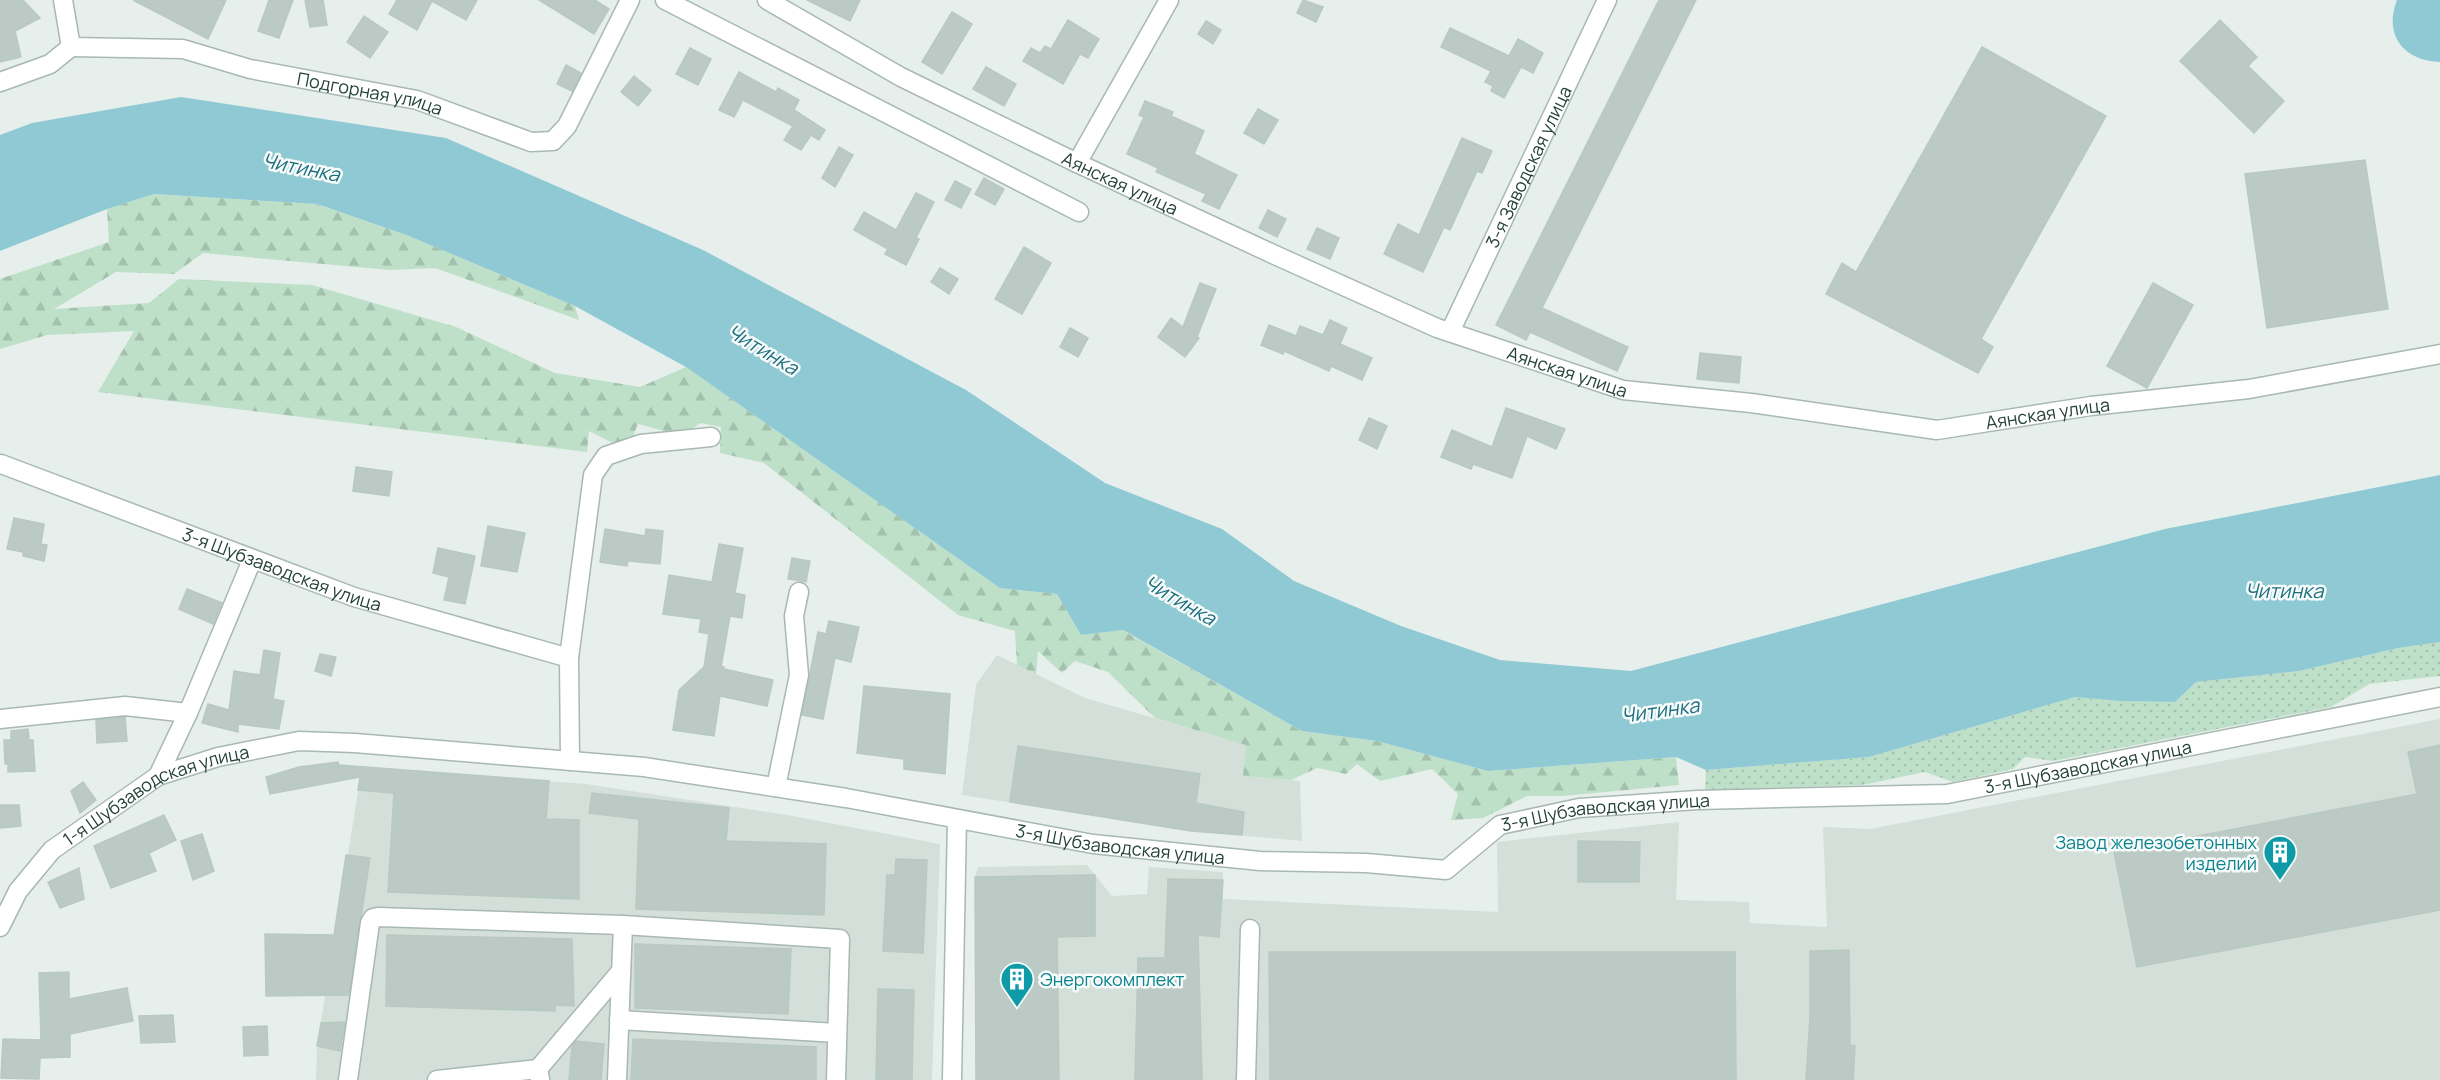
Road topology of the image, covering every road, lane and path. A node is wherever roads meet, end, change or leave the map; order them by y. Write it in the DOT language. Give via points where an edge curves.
graph roads {
  1 [pos="63,0"];
  2 [pos="630,0"];
  3 [pos="665,0"];
  4 [pos="767,0"];
  5 [pos="1169,0"];
  6 [pos="1607,0"];
  7 [pos="71,47"];
  8 [pos="0,82"];
  9 [pos="1077,163"];
  10 [pos="1079,212"];
  11 [pos="1450,332"];
  12 [pos="2440,354"];
  13 [pos="711,437"];
  14 [pos="1,465"];
  15 [pos="252,560"];
  16 [pos="798,592"];
  17 [pos="569,658"];
  18 [pos="2440,697"];
  19 [pos="188,713"];
  20 [pos="0,718"];
  21 [pos="355,743"];
  22 [pos="570,761"];
  23 [pos="158,777"];
  24 [pos="777,787"];
  25 [pos="957,819"];
  26 [pos="623,925"];
  27 [pos="0,927"];
  28 [pos="1250,929"];
  29 [pos="621,971"];
  30 [pos="619,1020"];
  31 [pos="837,1033"];
  32 [pos="539,1075"];
  33 [pos="348,1080"];
  34 [pos="437,1080"];
  35 [pos="617,1080"];
  36 [pos="836,1080"];
  37 [pos="952,1080"];
  38 [pos="1246,1080"];
  1 -- 7 [label="street"];
  2 -- 7 [label="street, Подгорная улица" via="567,126 553,141 531,142 417,100 250,69 183,49"];
  3 -- 10 [label="street"];
  4 -- 9 [label="street, Аянская улица" via="901,78"];
  5 -- 9 [label="street"];
  6 -- 11 [label="street, 3-я Заводская улица"];
  7 -- 8 [label="street" via="50,64"];
  9 -- 11 [label="street, Аянская улица"];
  11 -- 12 [label="street, Аянская улица" via="1623,390 1751,403 1937,430 2091,406 2249,389"];
  13 -- 17 [label="street" via="641,444 606,456 593,475"];
  14 -- 15 [label="street, 3-я Шубзаводская улица"];
  15 -- 17 [label="street, 3-я Шубзаводская улица" via="354,597"];
  15 -- 19 [label="street"];
  16 -- 24 [label="street" via="794,616 799,675"];
  17 -- 22 [label="street"];
  18 -- 25 [label="street, 3-я Шубзаводская улица" via="1947,794 1698,800 1580,808 1500,825 1446,870 1366,863 1260,861 1104,846"];
  19 -- 20 [label="street" via="125,706"];
  19 -- 23 [label="street"];
  21 -- 22 [label="street, 3-я Шубзаводская улица"];
  21 -- 23 [label="street, 1-я Шубзаводская улица" via="299,741 218,757"];
  22 -- 24 [label="street, 3-я Шубзаводская улица" via="644,767"];
  23 -- 27 [label="street, 1-я Шубзаводская улица" via="52,850 18,891"];
  24 -- 25 [label="street, 3-я Шубзаводская улица"];
  25 -- 37 [label="street"];
  26 -- 29 [label="street"];
  26 -- 31 [label="street" via="840,939"];
  26 -- 33 [label="street" via="373,918"];
  28 -- 38 [label="street"];
  29 -- 30 [label="street"];
  29 -- 32 [label="street"];
  30 -- 31 [label="street"];
  30 -- 35 [label="street"];
  31 -- 36 [label="street"];
  32 -- 34 [label="street"];
}
